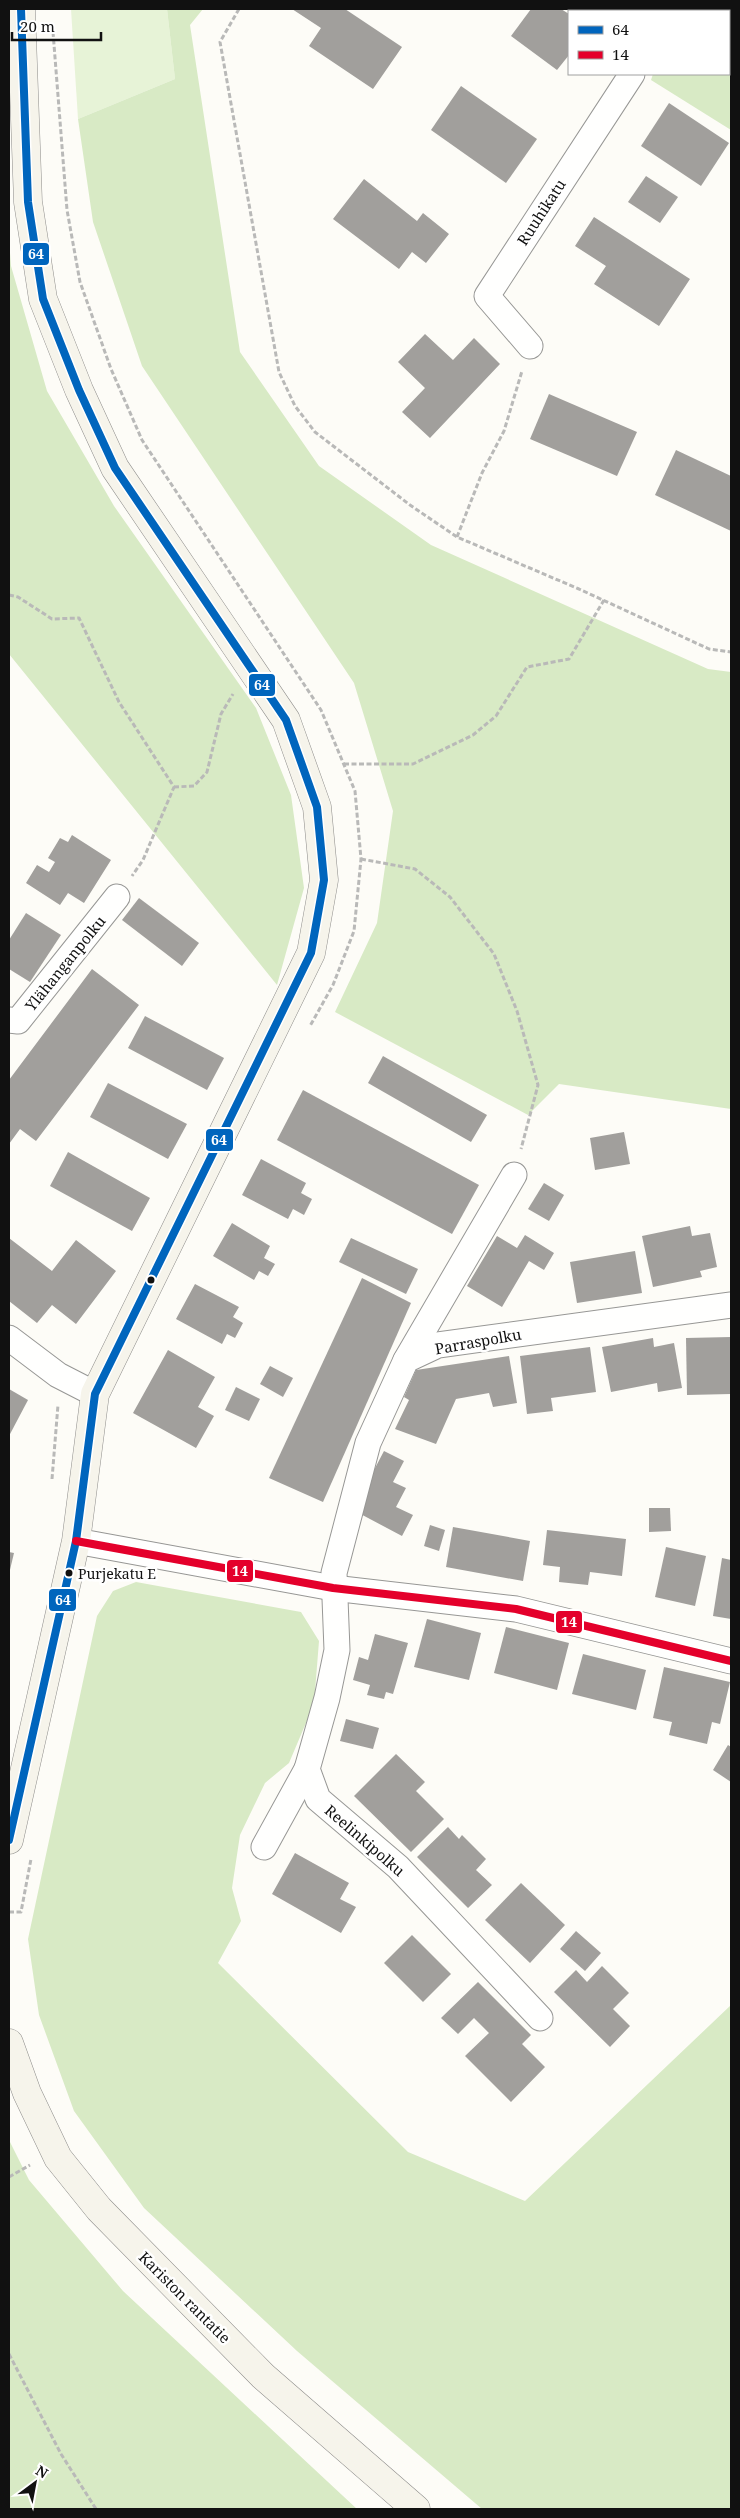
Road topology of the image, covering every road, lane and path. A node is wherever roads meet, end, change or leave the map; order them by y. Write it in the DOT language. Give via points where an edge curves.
graph roads {
  1 [pos="21,9"];
  2 [pos="239,9"];
  3 [pos="53,28"];
  4 [pos="631,75"];
  5 [pos="530,346"];
  6 [pos="457,537"];
  7 [pos="9,595"];
  8 [pos="604,600"];
  9 [pos="731,652"];
  10 [pos="250,667"];
  11 [pos="344,764"];
  12 [pos="174,787"];
  13 [pos="361,859"];
  14 [pos="117,897"];
  15 [pos="9,1020"];
  16 [pos="309,1028"];
  17 [pos="514,1176"];
  18 [pos="731,1305"];
  19 [pos="9,1338"];
  20 [pos="406,1360"];
  21 [pos="95,1394"];
  22 [pos="59,1400"];
  23 [pos="52,1484"];
  24 [pos="76,1540"];
  25 [pos="333,1588"];
  26 [pos="731,1661"];
  27 [pos="307,1769"];
  28 [pos="9,1840"];
  29 [pos="264,1847"];
  30 [pos="32,1855"];
  31 [pos="9,1912"];
  32 [pos="540,2018"];
  33 [pos="9,2043"];
  34 [pos="36,2161"];
  35 [pos="9,2177"];
  36 [pos="9,2354"];
  37 [pos="96,2509"];
  38 [pos="416,2509"];
  1 -- 10 [label="street" via="28,202 43,299 79,390 115,468"];
  2 -- 6 [label="path" via="220,42 279,372 295,406 315,432"];
  3 -- 11 [label="path" via="67,210 80,282 111,369 142,440 321,710"];
  4 -- 5 [label="street, Ruuhikatu" via="487,296"];
  5 -- 6 [label="path" via="504,431 482,473"];
  6 -- 8 [label="path"];
  7 -- 12 [label="path" via="52,619 79,618 119,702"];
  8 -- 9 [label="path" via="709,649"];
  8 -- 11 [label="path" via="569,659 527,667 496,716 473,735 413,764"];
  10 -- 12 [label="path" via="221,714 207,772 194,786"];
  10 -- 21 [label="street" via="286,720 317,806 324,880 311,953"];
  11 -- 13 [label="path" via="355,791"];
  12 -- 14 [label="path" via="143,860"];
  13 -- 16 [label="path" via="354,931 333,984"];
  13 -- 17 [label="path" via="414,868 450,897 494,954 517,1011 538,1085"];
  14 -- 15 [label="street, Ylähanganpolku" via="18,1021"];
  17 -- 20 [label="street"];
  18 -- 20 [label="street, Parraspolku" via="438,1345"];
  19 -- 21 [label="street" via="58,1375"];
  20 -- 25 [label="street" via="368,1443 334,1573"];
  21 -- 24 [label="street"];
  22 -- 23 [label="path"];
  24 -- 25 [label="street"];
  24 -- 28 [label="street"];
  25 -- 26 [label="street" via="516,1609"];
  25 -- 27 [label="street" via="337,1650"];
  27 -- 29 [label="street"];
  27 -- 32 [label="street, Reelinkipolku" via="318,1798 398,1867"];
  30 -- 31 [label="path" via="21,1912"];
  33 -- 38 [label="street, Kariston rantatie" via="27,2093 58,2158 99,2209 262,2376"];
  34 -- 35 [label="path"];
  36 -- 37 [label="path" via="61,2454"];
}
